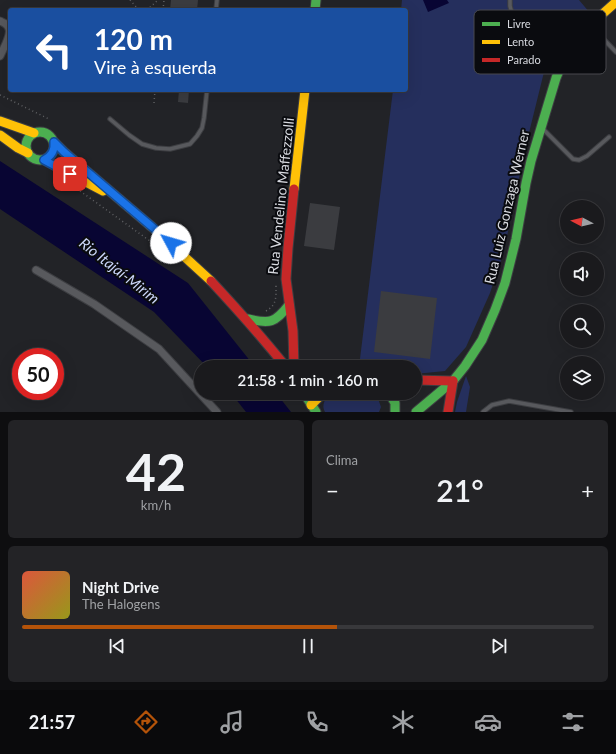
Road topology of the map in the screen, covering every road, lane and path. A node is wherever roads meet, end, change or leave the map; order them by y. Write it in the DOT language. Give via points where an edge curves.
graph roads {
  1 [pos="130,0"];
  2 [pos="158,0"];
  3 [pos="510,0"];
  4 [pos="616,2"];
  5 [pos="137,8"];
  6 [pos="149,8"];
  7 [pos="511,10"];
  8 [pos="606,11"];
  9 [pos="0,20"];
  10 [pos="8,27"];
  11 [pos="8,38"];
  12 [pos="606,42"];
  13 [pos="616,52"];
  14 [pos="0,56"];
  15 [pos="558,74"];
  16 [pos="155,92"];
  17 [pos="207,92"];
  18 [pos="305,92"];
  19 [pos="0,95"];
  20 [pos="154,103"];
  21 [pos="49,119"];
  22 [pos="110,119"];
  23 [pos="0,122"];
  24 [pos="541,127"];
  25 [pos="34,133"];
  26 [pos="0,135"];
  27 [pos="609,137"];
  28 [pos="54,142"];
  29 [pos="28,153"];
  30 [pos="44,160"];
  31 [pos="78,190"];
  32 [pos="122,202"];
  33 [pos="178,265"];
  34 [pos="36,270"];
  35 [pos="276,283"];
  36 [pos="289,305"];
  37 [pos="264,312"];
  38 [pos="248,319"];
  39 [pos="281,360"];
  40 [pos="294,360"];
  41 [pos="422,380"];
  42 [pos="453,381"];
  43 [pos="308,400"];
  44 [pos="319,400"];
  45 [pos="393,400"];
  46 [pos="314,409"];
  47 [pos="217,412"];
  48 [pos="395,412"];
  49 [pos="416,412"];
  50 [pos="448,412"];
  51 [pos="483,412"];
  52 [pos="571,412"];
  1 -- 5 [label="path"];
  2 -- 6 [label="path"];
  3 -- 7 [label="lane"];
  4 -- 8 [label="main road, Rua Luiz Gonzaga Werner"];
  9 -- 10 [label="street"];
  11 -- 14 [label="street"];
  12 -- 13 [label="lane"];
  15 -- 24 [label="main road, Rua Luiz Gonzaga Werner"];
  16 -- 20 [label="path"];
  17 -- 22 [label="lane" via="202,128 190,144 170,149 142,144"];
  18 -- 36 [label="main road, Rua Vendelino Maffezzolli" via="288,248 286,279"];
  19 -- 21 [label="path"];
  23 -- 25 [label="main road"];
  24 -- 27 [label="lane" via="573,159 579,160"];
  24 -- 42 [label="main road, Rua Luiz Gonzaga Werner" via="531,161 505,283 482,340"];
  25 -- 28 [label="main road" via="47,133"];
  25 -- 29 [label="main road" via="27,142"];
  26 -- 29 [label="main road"];
  28 -- 30 [label="main road" via="53,153"];
  28 -- 32 [label="main road"];
  29 -- 30 [label="main road" via="35,159"];
  30 -- 32 [label="main road"];
  31 -- 33 [label="path" via="150,241"];
  32 -- 38 [label="main road" via="190,260"];
  34 -- 47 [label="street" via="94,304 159,349"];
  35 -- 37 [label="path" via="276,300 272,308"];
  36 -- 38 [label="main road" via="275,320 259,322"];
  36 -- 40 [label="main road, Rua Vendelino Maffezzolli"];
  38 -- 39 [label="main road"];
  41 -- 42 [label="main road"];
  42 -- 49 [label="main road, Rua Luiz Gonzaga Werner"];
  42 -- 50 [label="main road"];
  43 -- 46 [label="main road"];
  44 -- 46 [label="main road"];
  45 -- 48 [label="main road"];
  51 -- 52 [label="lane" via="492,405 509,401"];
}
